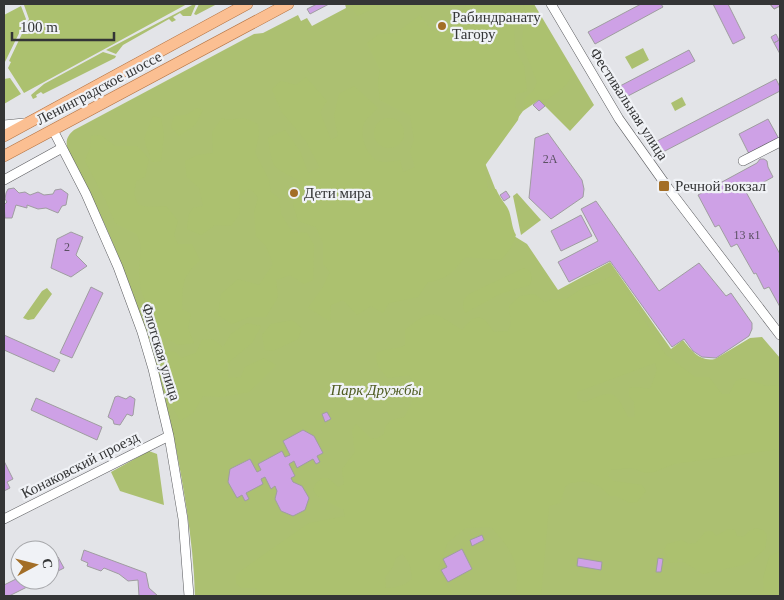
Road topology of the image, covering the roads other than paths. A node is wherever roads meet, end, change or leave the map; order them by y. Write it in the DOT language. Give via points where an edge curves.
graph roads {
  1 [pos="247,4"];
  2 [pos="288,4"];
  3 [pos="551,4"];
  4 [pos="29,122"];
  5 [pos="4,125"];
  6 [pos="53,130"];
  7 [pos="4,136"];
  8 [pos="780,142"];
  9 [pos="62,148"];
  10 [pos="4,156"];
  11 [pos="743,161"];
  12 [pos="4,180"];
  13 [pos="780,335"];
  14 [pos="170,436"];
  15 [pos="4,519"];
  16 [pos="189,596"];
  1 -- 4 [label="main road, Ленинградское шоссе"];
  2 -- 6 [label="main road, Ленинградское шоссе"];
  3 -- 13 [label="street, Фестивальная улица" via="621,122"];
  4 -- 5 [label="street"];
  4 -- 7 [label="main road, Ленинградское шоссе"];
  6 -- 9 [label="street, Флотская улица"];
  6 -- 10 [label="main road, Ленинградское шоссе"];
  8 -- 11 [label="street"];
  9 -- 12 [label="street"];
  9 -- 14 [label="street, Флотская улица" via="93,209 128,292"];
  14 -- 15 [label="street, Конаковский проезд"];
  14 -- 16 [label="street, Флотская улица" via="185,533"];
}
